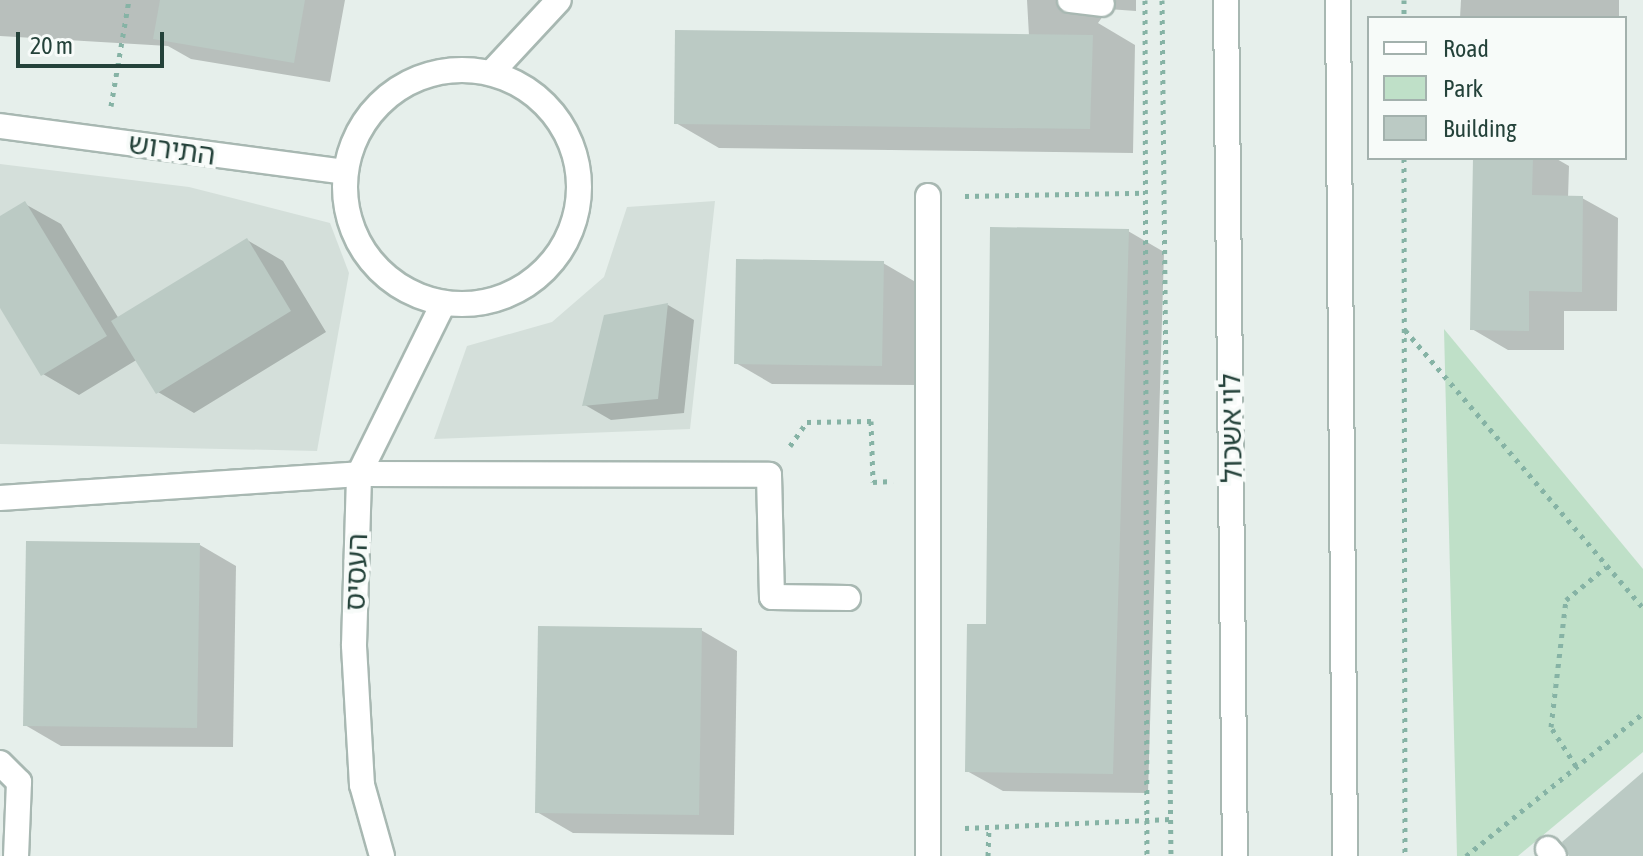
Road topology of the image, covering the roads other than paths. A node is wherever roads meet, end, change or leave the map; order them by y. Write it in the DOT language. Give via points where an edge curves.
graph roads {
  1 [pos="559,0"];
  2 [pos="1070,0"];
  3 [pos="1226,0"];
  4 [pos="1338,0"];
  5 [pos="1102,4"];
  6 [pos="492,72"];
  7 [pos="0,126"];
  8 [pos="344,172"];
  9 [pos="928,196"];
  10 [pos="443,304"];
  11 [pos="359,474"];
  12 [pos="0,498"];
  13 [pos="848,598"];
  14 [pos="0,763"];
  15 [pos="16,856"];
  16 [pos="382,856"];
  17 [pos="928,856"];
  18 [pos="1235,856"];
  19 [pos="1345,856"];
  1 -- 6 [label="street"];
  2 -- 5 [label="street"];
  3 -- 18 [label="street, לוי אשכול"];
  4 -- 19 [label="street"];
  6 -- 8 [label="street" via="453,69 413,79 380,101 356,134"];
  6 -- 10 [label="street" via="529,89 558,116 575,152 580,191 573,230 551,264 520,289 483,303"];
  7 -- 8 [label="street, התירוש"];
  8 -- 10 [label="street" via="345,208 357,243 408,293"];
  9 -- 17 [label="street"];
  10 -- 11 [label="street, העסיס"];
  11 -- 12 [label="street"];
  11 -- 13 [label="street" via="769,475 772,597"];
  11 -- 16 [label="street, העסיס" via="354,645 362,785"];
  14 -- 15 [label="street" via="19,782"];
}
